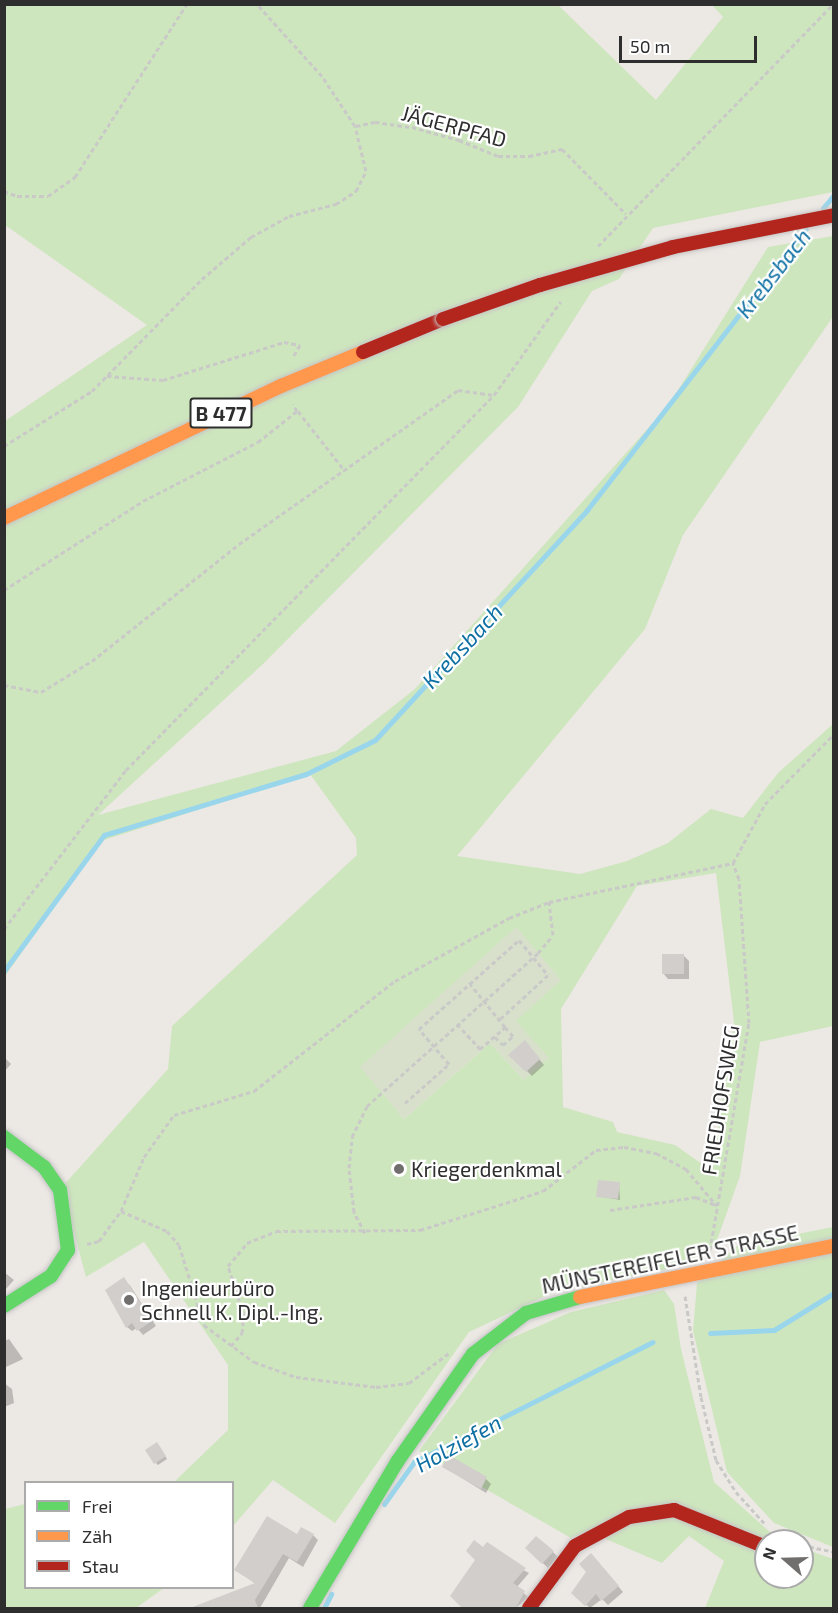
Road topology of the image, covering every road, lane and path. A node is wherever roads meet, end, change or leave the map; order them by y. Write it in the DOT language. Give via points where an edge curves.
graph roads {
  1 [pos="187,4"];
  2 [pos="257,4"];
  3 [pos="833,4"];
  4 [pos="355,126"];
  5 [pos="4,191"];
  6 [pos="626,214"];
  7 [pos="834,214"];
  8 [pos="597,248"];
  9 [pos="564,297"];
  10 [pos="494,395"];
  11 [pos="297,411"];
  12 [pos="4,446"];
  13 [pos="345,471"];
  14 [pos="4,518"];
  15 [pos="4,685"];
  16 [pos="834,734"];
  17 [pos="734,863"];
  18 [pos="549,902"];
  19 [pos="4,929"];
  20 [pos="533,958"];
  21 [pos="470,984"];
  22 [pos="483,1001"];
  23 [pos="500,1020"];
  24 [pos="457,1024"];
  25 [pos="505,1027"];
  26 [pos="494,1036"];
  27 [pos="433,1045"];
  28 [pos="405,1103"];
  29 [pos="4,1137"];
  30 [pos="717,1206"];
  31 [pos="610,1210"];
  32 [pos="121,1211"];
  33 [pos="365,1233"];
  34 [pos="834,1246"];
  35 [pos="68,1250"];
  36 [pos="706,1271"];
  37 [pos="682,1275"];
  38 [pos="4,1306"];
  39 [pos="231,1346"];
  40 [pos="473,1354"];
  41 [pos="769,1528"];
  42 [pos="754,1542"];
  43 [pos="814,1548"];
  44 [pos="834,1552"];
  45 [pos="310,1608"];
  46 [pos="529,1608"];
  1 -- 5 [label="path" via="75,177 48,196 17,196"];
  2 -- 4 [label="path" via="322,76"];
  3 -- 6 [label="path" via="747,97"];
  4 -- 6 [label="path, JÄGERPFAD" via="375,122 412,127 498,156 529,156 562,149"];
  4 -- 12 [label="path" via="366,171 356,191 336,204 289,216 251,237 202,279 92,391"];
  6 -- 8 [label="path"];
  7 -- 14 [label="street, B 477, bridge" via="602,266 443,319 281,386"];
  9 -- 10 [label="path"];
  10 -- 13 [label="path" via="458,390"];
  10 -- 19 [label="path" via="126,770"];
  11 -- 13 [label="path"];
  13 -- 15 [label="path" via="239,544 92,661 41,692"];
  16 -- 17 [label="path" via="765,804"];
  17 -- 18 [label="path"];
  17 -- 30 [label="path, FRIEDHOFSWEG" via="740,879 749,1023"];
  18 -- 20 [label="path" via="553,935"];
  18 -- 32 [label="path" via="509,918 395,981 254,1091 174,1115 144,1157"];
  20 -- 21 [label="path" via="519,940"];
  20 -- 22 [label="path"];
  20 -- 23 [label="path" via="548,975"];
  21 -- 22 [label="path"];
  21 -- 27 [label="path" via="419,1029"];
  22 -- 23 [label="path"];
  22 -- 24 [label="path"];
  23 -- 25 [label="path"];
  24 -- 26 [label="path" via="480,1048"];
  24 -- 27 [label="path"];
  25 -- 26 [label="path"];
  25 -- 26 [label="path" via="513,1036 502,1045"];
  27 -- 28 [label="path" via="449,1064"];
  27 -- 33 [label="path" via="367,1106 352,1137 349,1168 354,1212"];
  29 -- 35 [label="street" via="44,1167 60,1190"];
  30 -- 31 [label="path" via="696,1197"];
  30 -- 33 [label="path" via="686,1169 656,1153 624,1147 597,1150 543,1191 420,1230"];
  30 -- 36 [label="path, FRIEDHOFSWEG"];
  32 -- 35 [label="path" via="99,1240"];
  32 -- 39 [label="path" via="167,1231 179,1245 204,1325"];
  33 -- 39 [label="path" via="276,1232 248,1243 228,1266 244,1315 242,1333"];
  34 -- 36 [label="street, MÜNSTEREIFELER STRASSE"];
  35 -- 38 [label="street" via="51,1276"];
  36 -- 37 [label="street, MÜNSTEREIFELER STRASSE"];
  37 -- 40 [label="street, MÜNSTEREIFELER STRASSE" via="594,1293 526,1313"];
  37 -- 41 [label="path" via="699,1386 716,1460 736,1492"];
  39 -- 40 [label="path" via="254,1362 296,1377 376,1388 409,1383 445,1353"];
  40 -- 45 [label="street, MÜNSTEREIFELER STRASSE" via="397,1462"];
  42 -- 46 [label="street" via="674,1510 629,1517 575,1546"];
  43 -- 44 [label="path"];
}
